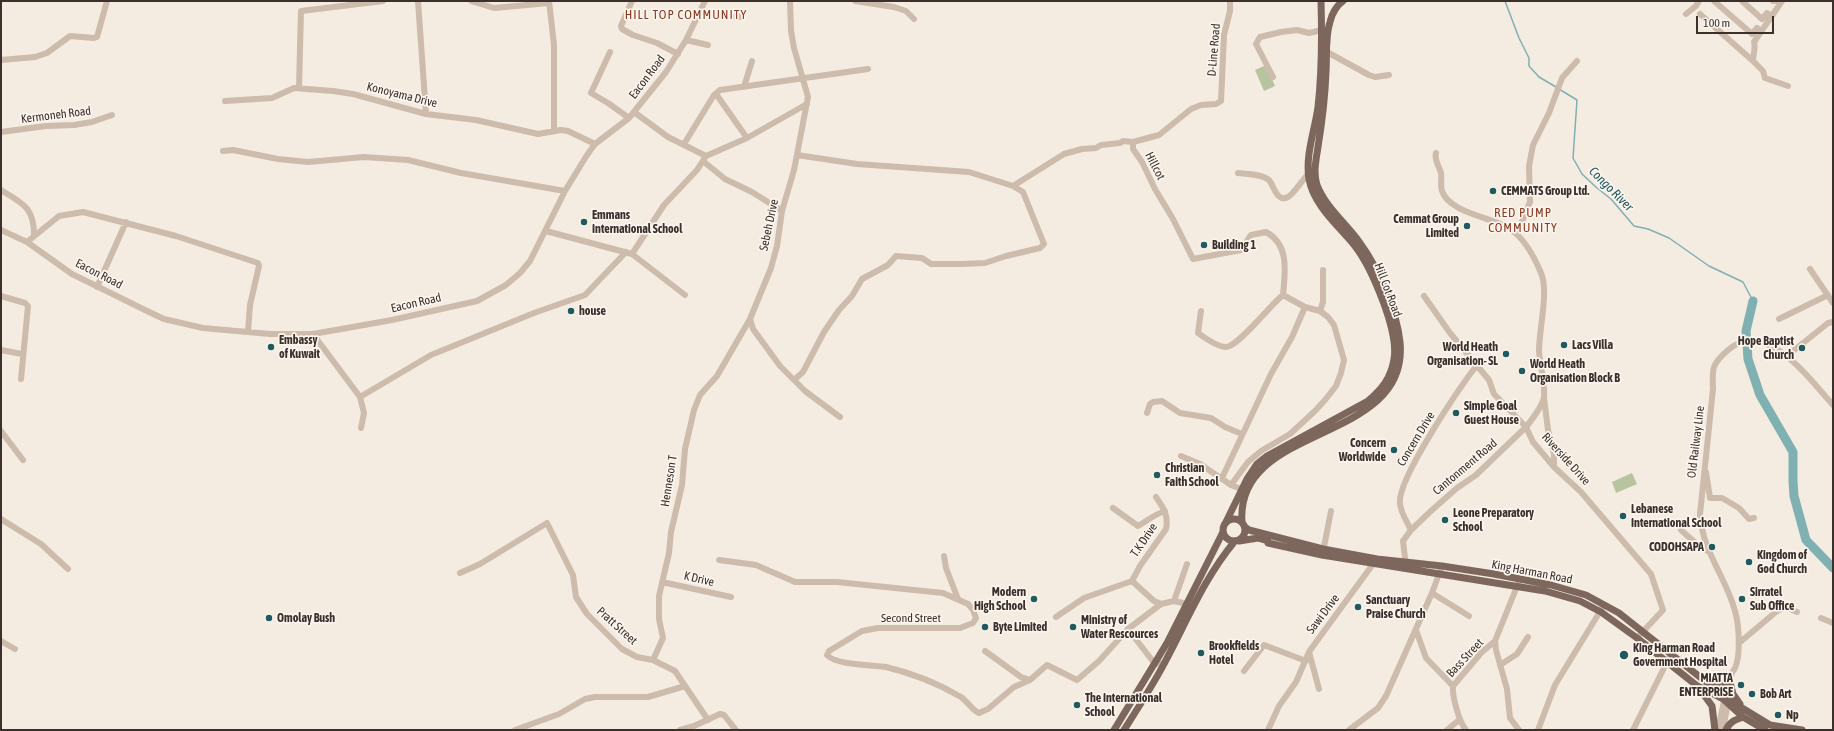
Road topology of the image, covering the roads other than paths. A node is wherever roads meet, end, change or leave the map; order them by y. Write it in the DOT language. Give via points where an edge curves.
graph roads {
  1 [pos="107,1"];
  2 [pos="384,1"];
  3 [pos="417,1"];
  4 [pos="471,1"];
  5 [pos="705,1"];
  6 [pos="790,1"];
  7 [pos="855,1"];
  8 [pos="1230,1"];
  9 [pos="1321,1"];
  10 [pos="1699,1"];
  11 [pos="1709,1"];
  12 [pos="1714,1"];
  13 [pos="1742,1"];
  14 [pos="1782,1"];
  15 [pos="364,2"];
  16 [pos="549,2"];
  17 [pos="631,2"];
  18 [pos="1340,3"];
  19 [pos="699,13"];
  20 [pos="1686,14"];
  21 [pos="1700,14"];
  22 [pos="1772,16"];
  23 [pos="742,17"];
  24 [pos="914,19"];
  25 [pos="1322,30"];
  26 [pos="1761,31"];
  27 [pos="686,40"];
  28 [pos="1754,42"];
  29 [pos="708,45"];
  30 [pos="610,52"];
  31 [pos="1327,52"];
  32 [pos="678,54"];
  33 [pos="1,60"];
  34 [pos="752,60"];
  35 [pos="1577,61"];
  36 [pos="1753,61"];
  37 [pos="868,69"];
  38 [pos="1389,75"];
  39 [pos="1272,77"];
  40 [pos="802,78"];
  41 [pos="1788,86"];
  42 [pos="744,87"];
  43 [pos="299,88"];
  44 [pos="716,94"];
  45 [pos="225,101"];
  46 [pos="1221,101"];
  47 [pos="807,104"];
  48 [pos="634,112"];
  49 [pos="426,114"];
  50 [pos="112,115"];
  51 [pos="629,118"];
  52 [pos="1,132"];
  53 [pos="554,132"];
  54 [pos="747,138"];
  55 [pos="1133,142"];
  56 [pos="595,144"];
  57 [pos="684,144"];
  58 [pos="223,151"];
  59 [pos="1436,153"];
  60 [pos="797,155"];
  61 [pos="705,158"];
  62 [pos="1238,173"];
  63 [pos="1309,173"];
  64 [pos="1014,186"];
  65 [pos="1,190"];
  66 [pos="566,191"];
  67 [pos="782,211"];
  68 [pos="126,222"];
  69 [pos="1,230"];
  70 [pos="546,231"];
  71 [pos="1517,234"];
  72 [pos="34,235"];
  73 [pos="28,242"];
  74 [pos="629,253"];
  75 [pos="1810,269"];
  76 [pos="1323,270"];
  77 [pos="97,287"];
  78 [pos="685,295"];
  79 [pos="1283,295"];
  80 [pos="1828,295"];
  81 [pos="1,296"];
  82 [pos="1424,296"];
  83 [pos="1833,303"];
  84 [pos="1305,307"];
  85 [pos="1201,311"];
  86 [pos="1320,311"];
  87 [pos="750,319"];
  88 [pos="1779,319"];
  89 [pos="1833,322"];
  90 [pos="248,332"];
  91 [pos="313,334"];
  92 [pos="1,350"];
  93 [pos="22,354"];
  94 [pos="1787,356"];
  95 [pos="1477,365"];
  96 [pos="21,380"];
  97 [pos="794,380"];
  98 [pos="360,397"];
  99 [pos="1544,398"];
  100 [pos="1833,405"];
  101 [pos="1147,413"];
  102 [pos="840,417"];
  103 [pos="360,428"];
  104 [pos="1526,428"];
  105 [pos="1,431"];
  106 [pos="1242,434"];
  107 [pos="1181,456"];
  108 [pos="24,460"];
  109 [pos="1704,465"];
  110 [pos="1554,467"];
  111 [pos="1222,478"];
  112 [pos="1231,485"];
  113 [pos="1241,489"];
  114 [pos="1156,497"];
  115 [pos="1113,508"];
  116 [pos="1164,511"];
  117 [pos="1331,511"];
  118 [pos="1754,518"];
  119 [pos="1,519"];
  120 [pos="1225,524"];
  121 [pos="1244,524"];
  122 [pos="1411,530"];
  123 [pos="1681,530"];
  124 [pos="1223,532"];
  125 [pos="1237,541"];
  126 [pos="1708,551"];
  127 [pos="1323,552"];
  128 [pos="944,556"];
  129 [pos="720,560"];
  130 [pos="1375,561"];
  131 [pos="1187,564"];
  132 [pos="1406,565"];
  133 [pos="1442,566"];
  134 [pos="68,569"];
  135 [pos="460,574"];
  136 [pos="1438,574"];
  137 [pos="1520,579"];
  138 [pos="1132,581"];
  139 [pos="662,582"];
  140 [pos="1518,586"];
  141 [pos="1432,593"];
  142 [pos="730,597"];
  143 [pos="958,599"];
  144 [pos="1174,601"];
  145 [pos="1161,604"];
  146 [pos="1187,604"];
  147 [pos="1604,605"];
  148 [pos="1601,612"];
  149 [pos="1797,612"];
  150 [pos="1469,616"];
  151 [pos="1056,617"];
  152 [pos="1821,618"];
  153 [pos="1833,623"];
  154 [pos="1128,629"];
  155 [pos="1416,630"];
  156 [pos="1643,632"];
  157 [pos="1528,637"];
  158 [pos="1637,638"];
  159 [pos="1,641"];
  160 [pos="1495,641"];
  161 [pos="1738,643"];
  162 [pos="15,649"];
  163 [pos="985,651"];
  164 [pos="1310,652"];
  165 [pos="1672,654"];
  166 [pos="653,660"];
  167 [pos="1306,661"];
  168 [pos="1667,661"];
  169 [pos="1165,663"];
  170 [pos="1155,664"];
  171 [pos="1500,665"];
  172 [pos="1244,671"];
  173 [pos="1030,680"];
  174 [pos="1704,680"];
  175 [pos="1729,681"];
  176 [pos="1696,685"];
  177 [pos="685,686"];
  178 [pos="1453,686"];
  179 [pos="1319,689"];
  180 [pos="1726,699"];
  181 [pos="1744,714"];
  182 [pos="708,720"];
  183 [pos="1459,720"];
  184 [pos="1792,729"];
  185 [pos="515,730"];
  186 [pos="680,730"];
  187 [pos="736,730"];
  188 [pos="1114,730"];
  189 [pos="1124,730"];
  190 [pos="1268,730"];
  191 [pos="1349,730"];
  192 [pos="1448,730"];
  193 [pos="1466,730"];
  194 [pos="1519,730"];
  195 [pos="1538,730"];
  196 [pos="1633,730"];
  197 [pos="1715,730"];
  198 [pos="1718,730"];
  199 [pos="1724,730"];
  200 [pos="1765,730"];
  201 [pos="1802,730"];
  1 -- 33 [label="street" via="97,37 70,36 47,53"];
  2 -- 15 [label="street"];
  3 -- 49 [label="street"];
  4 -- 16 [label="street" via="494,8"];
  5 -- 19 [label="street, Eacon Road"];
  6 -- 40 [label="street, Sebeh Drive" via="791,31"];
  7 -- 24 [label="street" via="894,7 906,11"];
  8 -- 46 [label="street, D-Line Road" via="1224,35"];
  9 -- 18 [label="main road" via="1326,7"];
  9 -- 25 [label="main road, Hill Cot Road"];
  10 -- 20 [label="street"];
  11 -- 28 [label="street"];
  12 -- 26 [label="street" via="1752,34 1757,28"];
  13 -- 22 [label="street" via="1762,19 1767,13"];
  14 -- 22 [label="street"];
  15 -- 43 [label="street" via="301,10"];
  16 -- 53 [label="street" via="554,45"];
  17 -- 32 [label="street" via="622,29"];
  18 -- 31 [label="main road, Hill Cot Road" via="1329,23"];
  19 -- 23 [label="street"];
  19 -- 27 [label="street, Eacon Road"];
  21 -- 36 [label="street"];
  22 -- 26 [label="street"];
  25 -- 39 [label="street" via="1309,33 1297,30 1260,37 1256,44"];
  25 -- 63 [label="main road, Hill Cot Road" via="1319,97"];
  26 -- 28 [label="street"];
  27 -- 29 [label="street"];
  27 -- 32 [label="street, Eacon Road"];
  28 -- 36 [label="street" via="1756,50"];
  30 -- 51 [label="street" via="591,93"];
  31 -- 38 [label="street" via="1369,75"];
  31 -- 121 [label="main road, Hill Cot Road" via="1324,109 1315,162 1316,182 1328,205 1360,242 1376,270 1398,328 1401,358 1391,387 1370,408 1285,453 1262,469 1247,492 1242,513"];
  32 -- 48 [label="street, Eacon Road"];
  34 -- 42 [label="street"];
  35 -- 71 [label="street" via="1562,78 1533,145 1529,166 1530,202"];
  36 -- 41 [label="street" via="1763,71 1765,78"];
  37 -- 40 [label="street"];
  40 -- 42 [label="street"];
  40 -- 47 [label="street, Sebeh Drive" via="808,97"];
  42 -- 44 [label="street" via="720,90"];
  43 -- 45 [label="street, Konoyama Drive" via="286,90 272,98"];
  43 -- 49 [label="street, Konoyama Drive" via="353,94"];
  44 -- 54 [label="street"];
  44 -- 57 [label="street"];
  46 -- 55 [label="street, Hillcot" via="1191,109 1159,135"];
  47 -- 54 [label="street"];
  47 -- 60 [label="street, Sebeh Drive"];
  48 -- 51 [label="street, Eacon Road"];
  48 -- 57 [label="street" via="668,137"];
  49 -- 53 [label="street, Konoyama Drive" via="476,120 538,134"];
  50 -- 52 [label="street, Kermoneh Road" via="80,124"];
  51 -- 56 [label="street, Eacon Road"];
  53 -- 56 [label="street, Konoyama Drive" via="568,131"];
  54 -- 61 [label="street"];
  55 -- 64 [label="street" via="1123,141 1064,154"];
  55 -- 79 [label="street, Hillcot" via="1133,149 1189,254 1193,258 1241,250 1251,235 1266,232 1278,241 1284,254"];
  56 -- 66 [label="street, Eacon Road"];
  57 -- 61 [label="street"];
  58 -- 66 [label="street" via="243,151 278,159 308,162 364,157 408,160 455,172"];
  59 -- 71 [label="street" via="1442,191 1449,202 1507,227"];
  60 -- 64 [label="street" via="857,164 969,172"];
  60 -- 67 [label="street, Sebeh Drive"];
  61 -- 67 [label="street" via="725,178"];
  61 -- 74 [label="street" via="664,205"];
  62 -- 63 [label="street" via="1264,177 1278,196 1288,198"];
  63 -- 113 [label="main road, Hill Cot Road" via="1314,194 1355,246 1375,280 1394,341 1395,357 1387,380 1368,401 1267,456 1258,464"];
  64 -- 97 [label="street" via="1023,192 1044,244 1040,248 986,263 930,264 922,258 896,256 888,265 862,279 824,332 803,372"];
  65 -- 72 [label="street" via="32,214"];
  66 -- 70 [label="street, Eacon Road"];
  67 -- 87 [label="street, Sebeh Drive" via="780,234 770,268"];
  68 -- 72 [label="street" via="79,212 59,216"];
  68 -- 77 [label="street"];
  68 -- 90 [label="street" via="258,264"];
  69 -- 73 [label="street, Eacon Road"];
  70 -- 74 [label="street"];
  70 -- 91 [label="street, Eacon Road" via="530,261 520,273 477,301"];
  71 -- 99 [label="street" via="1532,256 1544,283 1539,338"];
  72 -- 73 [label="street"];
  73 -- 77 [label="street, Eacon Road" via="62,268"];
  74 -- 78 [label="street"];
  74 -- 98 [label="street" via="585,295 431,355"];
  75 -- 80 [label="street"];
  76 -- 86 [label="street" via="1323,302"];
  77 -- 90 [label="street, Eacon Road" via="164,319 203,328"];
  79 -- 84 [label="street"];
  79 -- 85 [label="street" via="1228,347 1198,334"];
  80 -- 83 [label="street"];
  80 -- 88 [label="street"];
  81 -- 93 [label="street" via="28,306"];
  82 -- 95 [label="street, Riverside Drive"];
  84 -- 86 [label="street"];
  84 -- 106 [label="street"];
  86 -- 112 [label="street" via="1334,325 1344,360 1336,386 1290,434 1248,462"];
  87 -- 97 [label="street" via="758,338"];
  87 -- 139 [label="street, Henneson T" via="717,376 700,395 694,410 685,449 682,485 671,532 670,552"];
  89 -- 94 [label="street" via="1828,323"];
  90 -- 91 [label="street, Eacon Road"];
  91 -- 98 [label="street"];
  92 -- 93 [label="street"];
  93 -- 96 [label="street"];
  94 -- 100 [label="street, Old Railway Line"];
  94 -- 109 [label="street, Old Railway Line" via="1773,347 1753,341 1742,342 1730,348 1716,361 1712,372 1713,389"];
  95 -- 104 [label="street, Riverside Drive" via="1489,380 1494,394"];
  95 -- 122 [label="street, Concern Drive" via="1460,388 1404,481 1399,504"];
  97 -- 102 [label="street" via="804,391"];
  98 -- 103 [label="street" via="364,413"];
  99 -- 104 [label="street, Cantonment Road"];
  99 -- 110 [label="street"];
  101 -- 106 [label="street" via="1150,404 1158,400 1180,413 1211,418 1225,428"];
  104 -- 110 [label="street, Riverside Drive"];
  104 -- 122 [label="street, Cantonment Road"];
  105 -- 108 [label="street"];
  106 -- 111 [label="street"];
  107 -- 111 [label="street"];
  109 -- 118 [label="street" via="1710,498 1722,498 1739,508 1750,519"];
  109 -- 126 [label="street, Old Railway Line" via="1700,514 1701,529"];
  110 -- 156 [label="street, Riverside Drive" via="1581,492 1651,574 1663,610"];
  111 -- 112 [label="street"];
  112 -- 113 [label="street"];
  113 -- 120 [label="main road, Hill Cot Road"];
  114 -- 116 [label="street, T.K Drive"];
  115 -- 116 [label="street, T.K Drive" via="1138,526 1156,513"];
  116 -- 138 [label="street, T.K Drive" via="1168,522 1166,529"];
  117 -- 127 [label="street"];
  119 -- 134 [label="street" via="41,544"];
  120 -- 121 [label="main road" via="1237,519"];
  120 -- 124 [label="main road"];
  121 -- 125 [label="main road" via="1245,533"];
  121 -- 127 [label="main road, King Harman Road" via="1249,530"];
  122 -- 132 [label="street, Cantonment Road" via="1404,541"];
  123 -- 126 [label="street"];
  124 -- 125 [label="main road" via="1229,540"];
  124 -- 146 [label="main road"];
  125 -- 127 [label="main road, King Harman Road" via="1258,538 1268,543"];
  125 -- 169 [label="main road" via="1218,561"];
  126 -- 161 [label="street, Old Railway Line" via="1736,610"];
  127 -- 130 [label="main road, King Harman Road"];
  128 -- 143 [label="street"];
  129 -- 143 [label="street, Second Street" via="756,565 795,582 837,582 929,590"];
  130 -- 132 [label="main road, King Harman Road"];
  130 -- 164 [label="street, Sawi Drive" via="1321,633"];
  131 -- 144 [label="street"];
  132 -- 133 [label="main road, King Harman Road"];
  132 -- 136 [label="main road, King Harman Road"];
  133 -- 136 [label="street"];
  133 -- 137 [label="main road, King Harman Road"];
  135 -- 166 [label="street, Pratt Street" via="547,523 573,575 576,597 587,614 622,649 637,657"];
  136 -- 140 [label="main road, King Harman Road"];
  136 -- 141 [label="street"];
  137 -- 140 [label="street, Bass Street"];
  137 -- 147 [label="main road, King Harman Road" via="1568,589"];
  138 -- 145 [label="street"];
  138 -- 151 [label="street" via="1084,598"];
  139 -- 142 [label="street, K Drive"];
  139 -- 166 [label="street, Henneson T" via="658,612 663,638"];
  140 -- 148 [label="main road, King Harman Road" via="1580,601"];
  140 -- 160 [label="street, Bass Street"];
  141 -- 150 [label="street"];
  141 -- 155 [label="street"];
  143 -- 173 [label="street, Second Street" via="974,610 975,620 968,626 935,629 878,628 862,631 829,651 827,655 856,664 885,667 907,673 960,697 975,712 982,713 1014,687"];
  144 -- 145 [label="street"];
  144 -- 146 [label="street"];
  145 -- 154 [label="street"];
  146 -- 170 [label="main road"];
  147 -- 148 [label="street"];
  147 -- 156 [label="main road, King Harman Road"];
  148 -- 158 [label="main road, King Harman Road"];
  148 -- 195 [label="street" via="1555,685"];
  149 -- 161 [label="street" via="1786,607 1777,611"];
  152 -- 153 [label="street"];
  154 -- 170 [label="street"];
  154 -- 173 [label="street" via="1099,661 1077,680 1047,665"];
  155 -- 178 [label="street" via="1426,658"];
  155 -- 191 [label="street" via="1378,708"];
  156 -- 158 [label="street, Riverside Drive"];
  156 -- 165 [label="main road, King Harman Road"];
  157 -- 171 [label="street" via="1517,654"];
  158 -- 168 [label="main road, King Harman Road"];
  159 -- 162 [label="street"];
  160 -- 171 [label="street"];
  160 -- 178 [label="street, Bass Street"];
  161 -- 175 [label="street, Old Railway Line" via="1736,667"];
  163 -- 173 [label="street" via="1021,677"];
  164 -- 167 [label="street"];
  164 -- 179 [label="street, Sawi Drive"];
  165 -- 168 [label="street"];
  165 -- 174 [label="main road, King Harman Road"];
  166 -- 177 [label="street, Pratt Street" via="675,671"];
  167 -- 172 [label="street" via="1264,645"];
  167 -- 190 [label="street"];
  168 -- 176 [label="main road, King Harman Road"];
  168 -- 196 [label="street"];
  169 -- 170 [label="street"];
  169 -- 189 [label="main road"];
  170 -- 188 [label="main road"];
  171 -- 194 [label="street" via="1507,690 1510,718"];
  174 -- 175 [label="main road" via="1720,686"];
  174 -- 180 [label="main road, King Harman Road"];
  175 -- 180 [label="street, Old Railway Line"];
  175 -- 181 [label="main road" via="1734,697"];
  176 -- 180 [label="main road, King Harman Road"];
  176 -- 197 [label="main road" via="1712,706"];
  177 -- 182 [label="street, Pratt Street"];
  177 -- 185 [label="street" via="648,697 585,699 559,714"];
  178 -- 183 [label="street, Bass Street"];
  180 -- 181 [label="main road, King Harman Road"];
  180 -- 198 [label="street, Old Railway Line"];
  180 -- 199 [label="street, Old Railway Line"];
  181 -- 184 [label="main road, King Harman Road" via="1770,725"];
  181 -- 199 [label="main road"];
  181 -- 200 [label="main road, King Harman Road"];
  182 -- 186 [label="street" via="689,729"];
  182 -- 187 [label="street" via="722,714"];
  183 -- 192 [label="street"];
  183 -- 193 [label="street, Bass Street"];
  184 -- 201 [label="main road, King Harman Road"];
}
